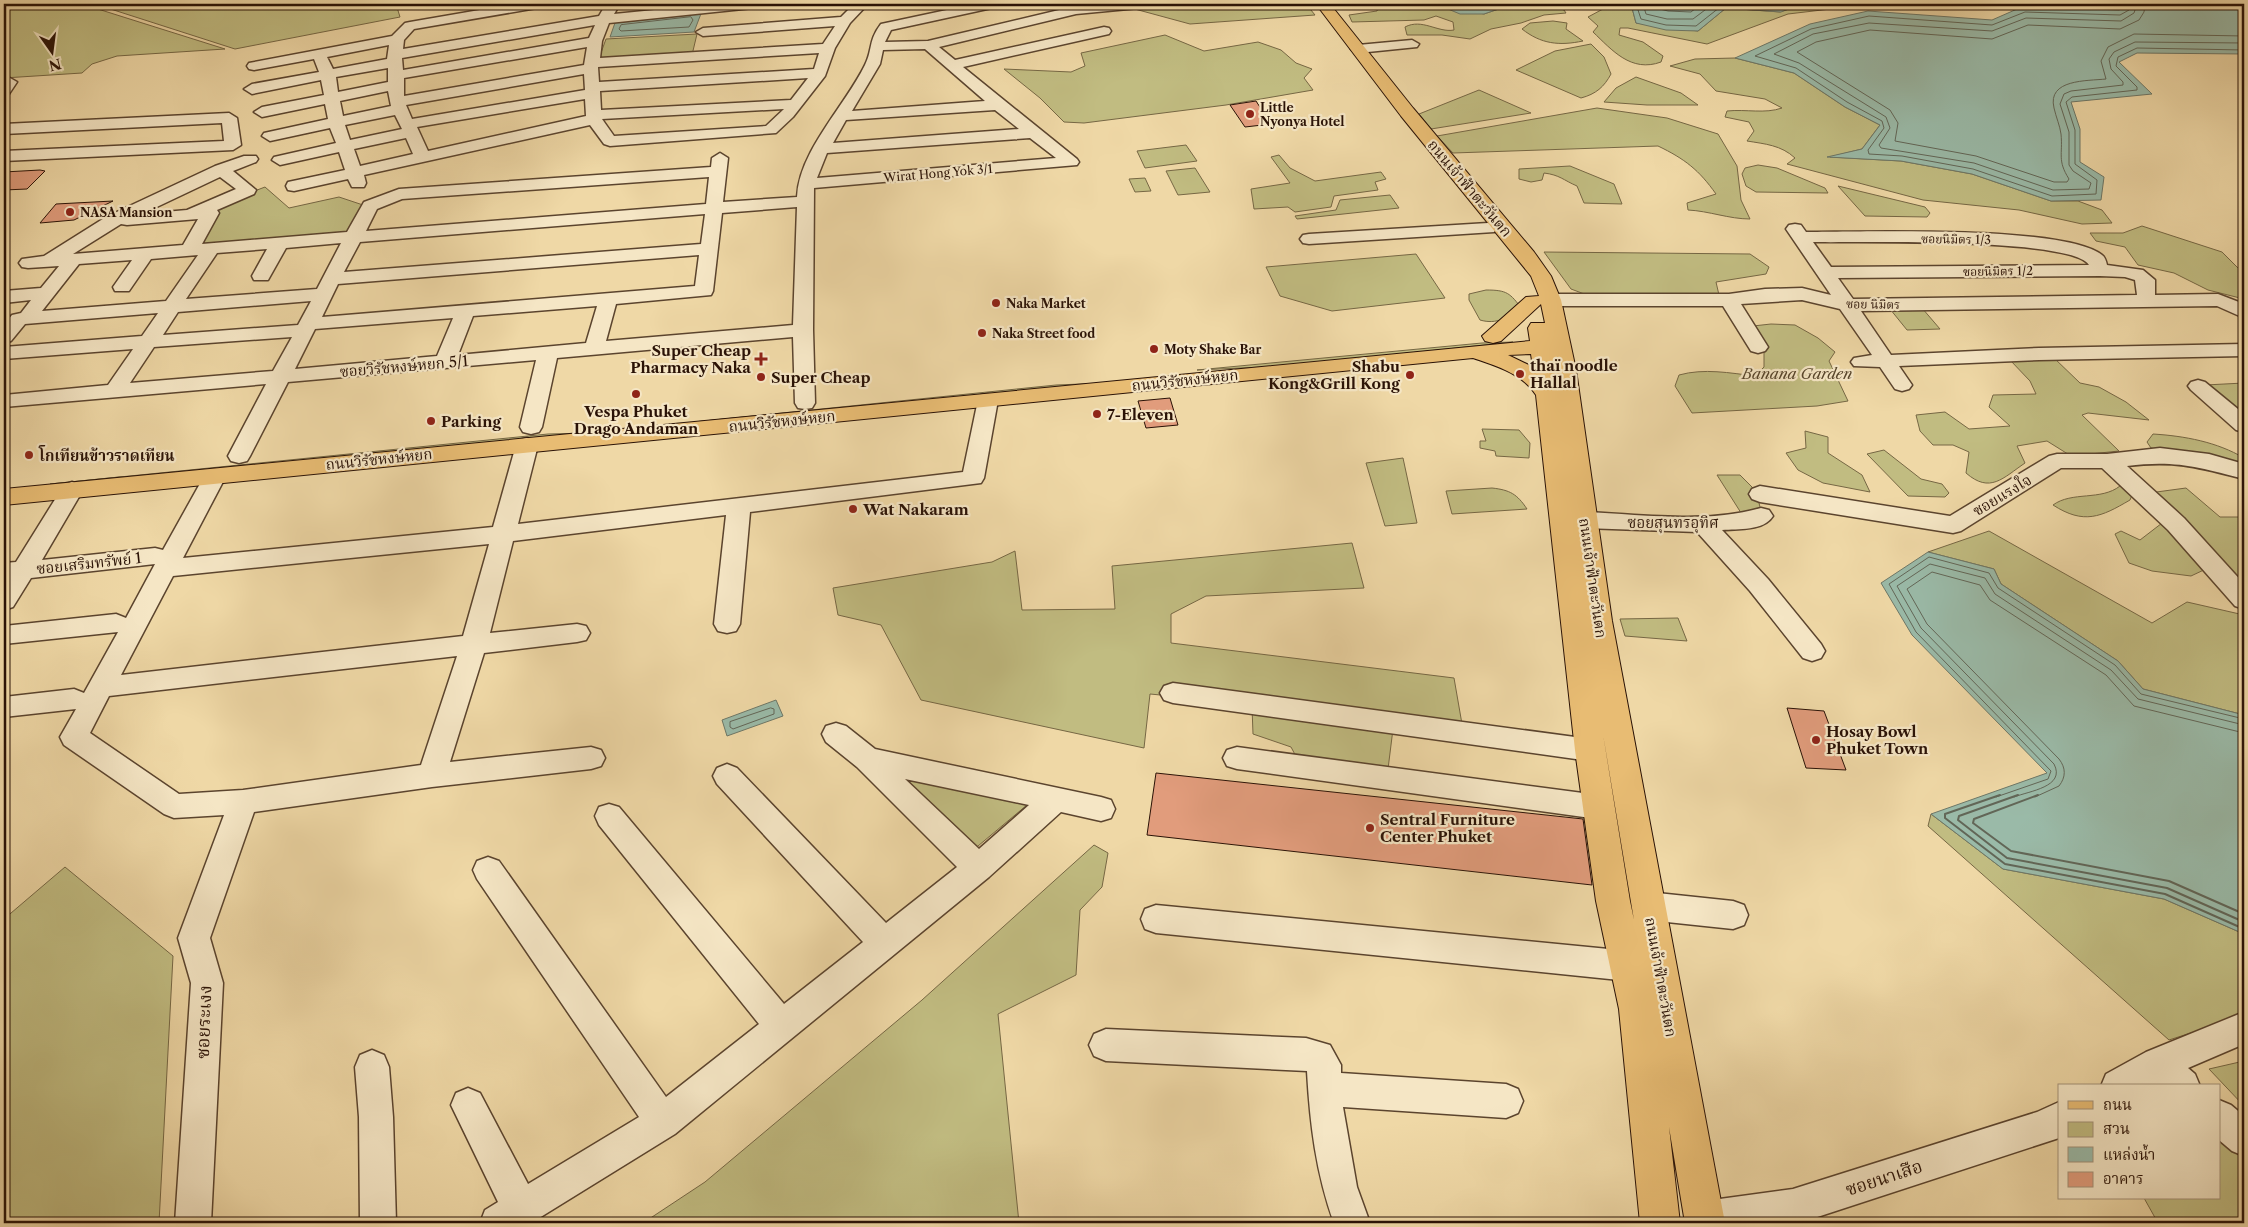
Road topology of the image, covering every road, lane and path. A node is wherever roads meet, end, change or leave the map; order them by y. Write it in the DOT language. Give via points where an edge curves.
graph roads {
  1 [pos="12,4"];
  2 [pos="511,4"];
  3 [pos="538,4"];
  4 [pos="613,4"];
  5 [pos="753,4"];
  6 [pos="862,4"];
  7 [pos="992,4"];
  8 [pos="1139,4"];
  9 [pos="1312,4"];
  10 [pos="1323,4"];
  11 [pos="712,7"];
  12 [pos="1073,7"];
  13 [pos="4,8"];
  14 [pos="874,14"];
  15 [pos="421,17"];
  16 [pos="604,19"];
  17 [pos="845,21"];
  18 [pos="886,27"];
  19 [pos="703,32"];
  20 [pos="397,39"];
  21 [pos="595,42"];
  22 [pos="1412,44"];
  23 [pos="928,45"];
  24 [pos="876,46"];
  25 [pos="828,48"];
  26 [pos="1358,49"];
  27 [pos="318,50"];
  28 [pos="696,57"];
  29 [pos="591,65"];
  30 [pos="953,65"];
  31 [pos="254,66"];
  32 [pos="395,69"];
  33 [pos="820,72"];
  34 [pos="328,75"];
  35 [pos="252,89"];
  36 [pos="592,90"];
  37 [pos="332,98"];
  38 [pos="796,104"];
  39 [pos="398,105"];
  40 [pos="998,105"];
  41 [pos="262,112"];
  42 [pos="842,116"];
  43 [pos="594,117"];
  44 [pos="336,122"];
  45 [pos="409,128"];
  46 [pos="4,129"];
  47 [pos="1035,133"];
  48 [pos="270,136"];
  49 [pos="345,145"];
  50 [pos="821,149"];
  51 [pos="4,156"];
  52 [pos="422,156"];
  53 [pos="250,159"];
  54 [pos="280,160"];
  55 [pos="221,170"];
  56 [pos="355,178"];
  57 [pos="294,186"];
  58 [pos="806,192"];
  59 [pos="713,208"];
  60 [pos="190,215"];
  61 [pos="112,221"];
  62 [pos="1488,228"];
  63 [pos="352,238"];
  64 [pos="1309,239"];
  65 [pos="280,243"];
  66 [pos="212,248"];
  67 [pos="707,249"];
  68 [pos="188,250"];
  69 [pos="146,254"];
  70 [pos="74,259"];
  71 [pos="49,261"];
  72 [pos="28,263"];
  73 [pos="2100,270"];
  74 [pos="1827,273"];
  75 [pos="261,276"];
  76 [pos="327,286"];
  77 [pos="122,288"];
  78 [pos="47,293"];
  79 [pos="4,297"];
  80 [pos="608,299"];
  81 [pos="1542,300"];
  82 [pos="1729,300"];
  83 [pos="2146,301"];
  84 [pos="1847,305"];
  85 [pos="172,307"];
  86 [pos="465,312"];
  87 [pos="2244,312"];
  88 [pos="27,318"];
  89 [pos="306,327"];
  90 [pos="803,330"];
  91 [pos="1493,336"];
  92 [pos="4,337"];
  93 [pos="1549,339"];
  94 [pos="148,342"];
  95 [pos="1758,347"];
  96 [pos="594,349"];
  97 [pos="2244,350"];
  98 [pos="1474,351"];
  99 [pos="4,353"];
  100 [pos="548,353"];
  101 [pos="1884,361"];
  102 [pos="444,362"];
  103 [pos="1861,362"];
  104 [pos="1174,373"];
  105 [pos="279,377"];
  106 [pos="1902,385"];
  107 [pos="2198,386"];
  108 [pos="114,392"];
  109 [pos="1547,395"];
  110 [pos="988,400"];
  111 [pos="4,401"];
  112 [pos="805,402"];
  113 [pos="680,423"];
  114 [pos="2244,425"];
  115 [pos="529,436"];
  116 [pos="239,456"];
  117 [pos="2107,461"];
  118 [pos="2244,472"];
  119 [pos="215,476"];
  120 [pos="5,486"];
  121 [pos="72,490"];
  122 [pos="739,505"];
  123 [pos="1760,505"];
  124 [pos="1584,520"];
  125 [pos="1702,524"];
  126 [pos="504,534"];
  127 [pos="160,562"];
  128 [pos="13,571"];
  129 [pos="2244,600"];
  130 [pos="4,601"];
  131 [pos="116,624"];
  132 [pos="727,624"];
  133 [pos="577,633"];
  134 [pos="4,635"];
  135 [pos="474,644"];
  136 [pos="1812,651"];
  137 [pos="101,686"];
  138 [pos="1173,693"];
  139 [pos="74,699"];
  140 [pos="4,707"];
  141 [pos="836,734"];
  142 [pos="1590,750"];
  143 [pos="591,758"];
  144 [pos="1237,758"];
  145 [pos="867,759"];
  146 [pos="432,775"];
  147 [pos="727,776"];
  148 [pos="1055,800"];
  149 [pos="243,802"];
  150 [pos="1598,807"];
  151 [pos="1101,809"];
  152 [pos="609,816"];
  153 [pos="978,868"];
  154 [pos="488,870"];
  155 [pos="1648,906"];
  156 [pos="1733,916"];
  157 [pos="1156,919"];
  158 [pos="884,943"];
  159 [pos="1628,966"];
  160 [pos="782,1027"];
  161 [pos="2244,1028"];
  162 [pos="1106,1045"];
  163 [pos="2158,1064"];
  164 [pos="372,1067"];
  165 [pos="2122,1084"];
  166 [pos="2181,1084"];
  167 [pos="1324,1088"];
  168 [pos="1506,1101"];
  169 [pos="468,1105"];
  170 [pos="2220,1118"];
  171 [pos="2058,1120"];
  172 [pos="663,1122"];
  173 [pos="2244,1139"];
  174 [pos="510,1216"];
  175 [pos="1705,1221"];
  176 [pos="193,1223"];
  177 [pos="378,1223"];
  178 [pos="1352,1223"];
  179 [pos="1660,1223"];
  1 -- 13 [label="street"];
  2 -- 15 [label="street"];
  3 -- 20 [label="street" via="410,26"];
  4 -- 16 [label="street"];
  5 -- 11 [label="street"];
  6 -- 17 [label="street"];
  7 -- 18 [label="street"];
  8 -- 12 [label="street"];
  9 -- 62 [label="main road, ถนนเจ้าฟ้าตะวันตก" via="1359,68"];
  10 -- 26 [label="main road, ถนนเจ้าฟ้าตะวันตก"];
  11 -- 16 [label="street"];
  11 -- 19 [label="street"];
  12 -- 23 [label="street"];
  12 -- 30 [label="street" via="1104,31"];
  14 -- 18 [label="street"];
  16 -- 21 [label="street"];
  16 -- 32 [label="street"];
  17 -- 19 [label="street"];
  17 -- 25 [label="street"];
  18 -- 24 [label="street"];
  19 -- 28 [label="street"];
  20 -- 27 [label="street"];
  20 -- 32 [label="street"];
  21 -- 29 [label="street"];
  21 -- 32 [label="street"];
  22 -- 26 [label="street"];
  23 -- 24 [label="street"];
  23 -- 30 [label="street"];
  24 -- 42 [label="street" via="873,64"];
  25 -- 28 [label="street"];
  25 -- 33 [label="street"];
  26 -- 81 [label="main road, ถนนเจ้าฟ้าตะวันตก" via="1527,256 1541,276"];
  27 -- 31 [label="street"];
  27 -- 34 [label="street"];
  28 -- 29 [label="street"];
  29 -- 36 [label="street"];
  29 -- 39 [label="street"];
  30 -- 40 [label="street"];
  32 -- 34 [label="street"];
  32 -- 37 [label="street"];
  32 -- 39 [label="street"];
  33 -- 36 [label="street"];
  33 -- 38 [label="street"];
  34 -- 35 [label="street"];
  34 -- 37 [label="street"];
  36 -- 43 [label="street"];
  36 -- 45 [label="street"];
  37 -- 41 [label="street"];
  37 -- 44 [label="street"];
  38 -- 43 [label="street"];
  38 -- 43 [label="street" via="770,130 610,141"];
  39 -- 44 [label="street"];
  39 -- 45 [label="street"];
  40 -- 42 [label="street"];
  40 -- 47 [label="street"];
  42 -- 50 [label="street"];
  43 -- 52 [label="street"];
  44 -- 48 [label="street"];
  44 -- 49 [label="street"];
  45 -- 49 [label="street"];
  45 -- 52 [label="street"];
  46 -- 51 [label="street" via="229,118 233,145"];
  47 -- 50 [label="street"];
  47 -- 58 [label="street, Wirat Hong Yok 3/1" via="1071,162"];
  49 -- 54 [label="street"];
  49 -- 56 [label="street"];
  50 -- 58 [label="street"];
  52 -- 56 [label="street"];
  53 -- 55 [label="street"];
  55 -- 60 [label="street" via="248,190"];
  55 -- 61 [label="street"];
  56 -- 57 [label="street"];
  58 -- 59 [label="street, Wirat Hong Yok 3/1"];
  58 -- 90 [label="street"];
  59 -- 63 [label="street, Wirat Hong Yok 3/1"];
  59 -- 63 [label="street" via="719,164 399,194 370,206"];
  59 -- 67 [label="street"];
  60 -- 61 [label="street"];
  60 -- 68 [label="street" via="210,214"];
  61 -- 71 [label="street"];
  62 -- 64 [label="street"];
  62 -- 81 [label="main road, ถนนเจ้าฟ้าตะวันตก"];
  63 -- 65 [label="street, Wirat Hong Yok 3/1"];
  63 -- 76 [label="street"];
  65 -- 66 [label="street, Wirat Hong Yok 3/1"];
  65 -- 75 [label="street"];
  66 -- 68 [label="street, Wirat Hong Yok 3/1"];
  66 -- 85 [label="street"];
  67 -- 76 [label="street"];
  67 -- 80 [label="street" via="704,291"];
  68 -- 69 [label="street, Wirat Hong Yok 3/1"];
  69 -- 70 [label="street, Wirat Hong Yok 3/1"];
  69 -- 77 [label="street"];
  70 -- 71 [label="street, Wirat Hong Yok 3/1"];
  70 -- 78 [label="street"];
  71 -- 72 [label="street, Wirat Hong Yok 3/1"];
  73 -- 74 [label="street, ซอยนิมิตร 1/2"];
  73 -- 74 [label="street, ซอยนิมิตร 1/3" via="2096,260 2078,250 2036,242 1798,233"];
  73 -- 83 [label="street, ซอยนิมิตร 1/2" via="2142,276 2146,280"];
  74 -- 84 [label="street"];
  76 -- 85 [label="street"];
  76 -- 89 [label="street"];
  78 -- 79 [label="street"];
  78 -- 88 [label="street"];
  80 -- 86 [label="street"];
  80 -- 96 [label="street"];
  81 -- 82 [label="street, ซอย นิมิตร"];
  81 -- 91 [label="main road"];
  81 -- 93 [label="main road, ถนนเจ้าฟ้าตะวันตก"];
  82 -- 84 [label="street, ซอย นิมิตร" via="1802,294"];
  82 -- 95 [label="street"];
  83 -- 84 [label="street, ซอย นิมิตร"];
  83 -- 87 [label="street, ซอย นิมิตร" via="2226,301"];
  84 -- 101 [label="street"];
  85 -- 88 [label="street"];
  85 -- 94 [label="street"];
  86 -- 89 [label="street"];
  86 -- 102 [label="street"];
  88 -- 92 [label="street" via="19,319"];
  89 -- 94 [label="street"];
  89 -- 105 [label="street"];
  90 -- 96 [label="street, ซอยวิรัชหงษ์หยก 5/1"];
  90 -- 112 [label="street"];
  91 -- 93 [label="main road, ถนนวิรัชหงษ์หยก"];
  91 -- 104 [label="main road, ถนนวิรัชหงษ์หยก"];
  93 -- 98 [label="main road, ถนนวิรัชหงษ์หยก"];
  93 -- 109 [label="main road, ถนนเจ้าฟ้าตะวันตก"];
  93 -- 124 [label="main road, ถนนเจ้าฟ้าตะวันตก"];
  94 -- 99 [label="street"];
  94 -- 108 [label="street"];
  96 -- 100 [label="street, ซอยวิรัชหงษ์หยก 5/1"];
  97 -- 101 [label="street"];
  98 -- 104 [label="main road, ถนนวิรัชหงษ์หยก"];
  98 -- 109 [label="main road" via="1530,373"];
  100 -- 102 [label="street, ซอยวิรัชหงษ์หยก 5/1"];
  100 -- 115 [label="street"];
  101 -- 103 [label="street"];
  101 -- 106 [label="street"];
  102 -- 105 [label="street, ซอยวิรัชหงษ์หยก 5/1"];
  104 -- 110 [label="main road, ถนนวิรัชหงษ์หยก"];
  104 -- 112 [label="main road, ถนนวิรัชหงษ์หยก"];
  105 -- 108 [label="street, ซอยวิรัชหงษ์หยก 5/1"];
  105 -- 116 [label="street"];
  107 -- 114 [label="street"];
  108 -- 111 [label="street, ซอยวิรัชหงษ์หยก 5/1"];
  109 -- 142 [label="main road, ถนนเจ้าฟ้าตะวันตก"];
  110 -- 113 [label="main road, ถนนวิรัชหงษ์หยก"];
  110 -- 122 [label="street, ซอยเสริมทรัพย์ 1" via="973,478"];
  112 -- 113 [label="main road, ถนนวิรัชหงษ์หยก"];
  113 -- 115 [label="main road, ถนนวิรัชหงษ์หยก"];
  115 -- 116 [label="main road, ถนนวิรัชหงษ์หยก"];
  115 -- 119 [label="main road, ถนนวิรัชหงษ์หยก"];
  115 -- 126 [label="street"];
  116 -- 120 [label="main road, ถนนวิรัชหงษ์หยก"];
  117 -- 118 [label="street, ซอยแรงใจ" via="2160,455 2208,462"];
  117 -- 123 [label="street, ซอยแรงใจ" via="2057,461 1953,525"];
  117 -- 129 [label="street" via="2176,524"];
  119 -- 121 [label="main road, ถนนวิรัชหงษ์หยก"];
  119 -- 127 [label="street"];
  120 -- 121 [label="main road, ถนนวิรัชหงษ์หยก"];
  121 -- 128 [label="street"];
  122 -- 126 [label="street, ซอยเสริมทรัพย์ 1"];
  122 -- 132 [label="street"];
  123 -- 125 [label="street, ซอยสุนทรอุทิศ" via="1754,519"];
  124 -- 125 [label="street, ซอยสุนทรอุทิศ"];
  124 -- 155 [label="main road, ถนนเจ้าฟ้าตะวันตก" via="1598,621"];
  125 -- 136 [label="street" via="1759,585"];
  126 -- 127 [label="street, ซอยเสริมทรัพย์ 1"];
  126 -- 135 [label="street"];
  127 -- 128 [label="street, ซอยเสริมทรัพย์ 1"];
  127 -- 137 [label="street"];
  128 -- 130 [label="street"];
  131 -- 134 [label="street"];
  133 -- 135 [label="street"];
  135 -- 137 [label="street"];
  135 -- 146 [label="street"];
  137 -- 149 [label="street" via="74,737 174,806"];
  138 -- 142 [label="street"];
  139 -- 140 [label="street"];
  141 -- 145 [label="street"];
  142 -- 150 [label="main road, ถนนเจ้าฟ้าตะวันตก"];
  143 -- 146 [label="street"];
  144 -- 150 [label="street"];
  145 -- 148 [label="street"];
  145 -- 153 [label="street"];
  146 -- 149 [label="street"];
  147 -- 158 [label="street"];
  148 -- 151 [label="street"];
  148 -- 153 [label="street"];
  149 -- 176 [label="street, ซอยระเงง" via="194,938 207,983"];
  150 -- 159 [label="main road, ถนนเจ้าฟ้าตะวันตก" via="1613,901"];
  152 -- 160 [label="street"];
  153 -- 158 [label="street"];
  154 -- 172 [label="street"];
  155 -- 156 [label="street"];
  155 -- 175 [label="main road, ถนนเจ้าฟ้าตะวันตก"];
  157 -- 159 [label="street"];
  158 -- 160 [label="street"];
  159 -- 179 [label="main road, ถนนเจ้าฟ้าตะวันตก" via="1637,1009"];
  160 -- 172 [label="street"];
  161 -- 163 [label="street"];
  162 -- 167 [label="street" via="1313,1055 1324,1064"];
  163 -- 165 [label="street"];
  163 -- 166 [label="street"];
  164 -- 177 [label="street"];
  167 -- 168 [label="street"];
  167 -- 178 [label="street" via="1339,1187"];
  169 -- 174 [label="street"];
  170 -- 173 [label="street"];
  171 -- 175 [label="street, ซอยนาเสือ" via="2044,1128 1793,1207"];
  172 -- 174 [label="street"];
}
